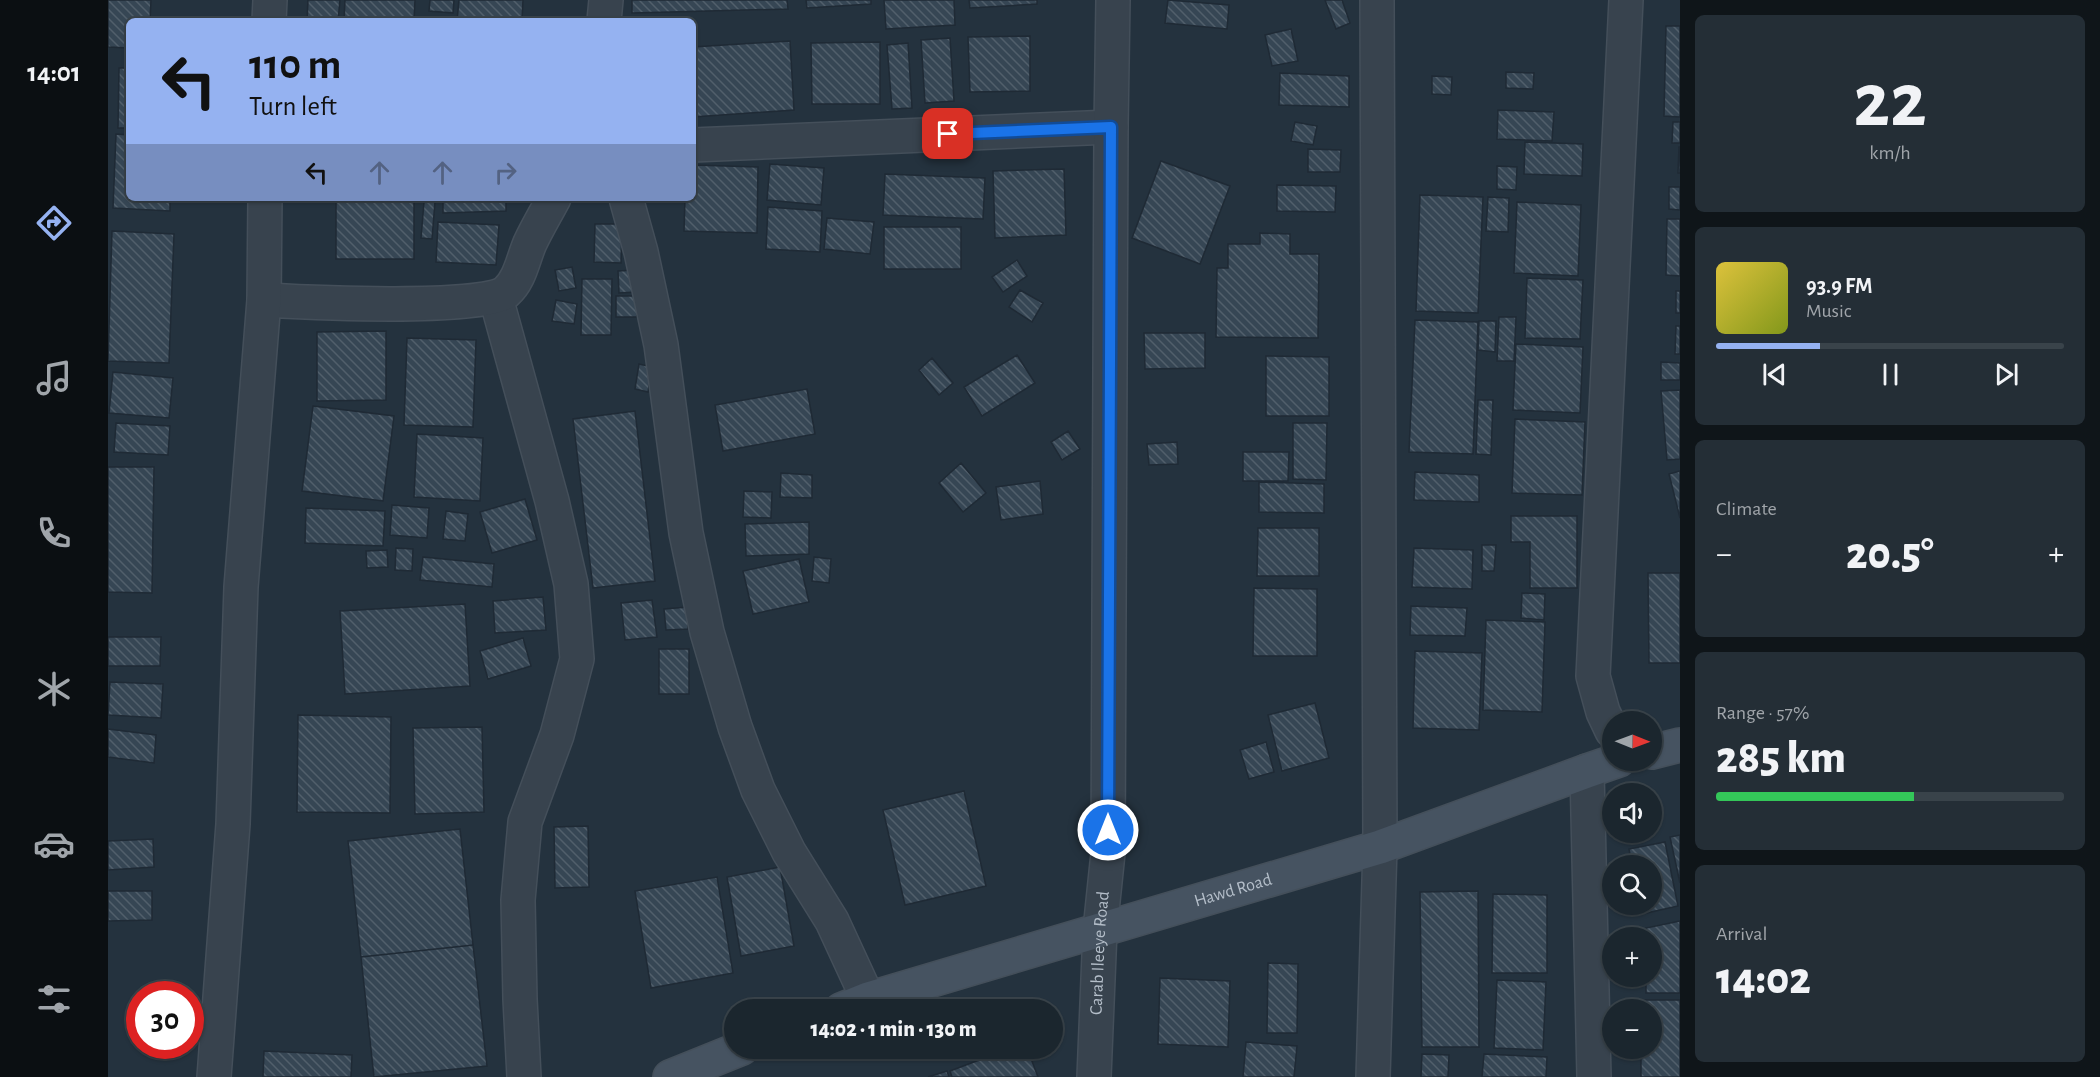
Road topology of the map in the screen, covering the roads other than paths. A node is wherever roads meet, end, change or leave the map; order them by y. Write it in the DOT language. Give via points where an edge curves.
graph roads {
  1 [pos="270,0"];
  2 [pos="606,0"];
  3 [pos="1113,0"];
  4 [pos="1377,0"];
  5 [pos="1626,0"];
  6 [pos="269,18"];
  7 [pos="604,18"];
  8 [pos="1111,127"];
  9 [pos="696,145"];
  10 [pos="265,201"];
  11 [pos="552,201"];
  12 [pos="627,201"];
  13 [pos="496,298"];
  14 [pos="264,300"];
  15 [pos="1603,711"];
  16 [pos="1680,745"];
  17 [pos="1662,750"];
  18 [pos="1602,766"];
  19 [pos="1587,771"];
  20 [pos="1380,848"];
  21 [pos="1100,930"];
  22 [pos="854,999"];
  23 [pos="872,999"];
  24 [pos="724,1055"];
  25 [pos="214,1077"];
  26 [pos="524,1077"];
  27 [pos="670,1077"];
  28 [pos="1094,1077"];
  29 [pos="1373,1077"];
  30 [pos="1594,1077"];
  1 -- 6 [label="street"];
  2 -- 7 [label="street"];
  3 -- 8 [label="street, Carab Ileeye Road"];
  4 -- 20 [label="street"];
  5 -- 15 [label="street" via="1593,676"];
  8 -- 9 [label="street"];
  8 -- 21 [label="street, Carab Ileeye Road" via="1108,853"];
  10 -- 14 [label="street"];
  11 -- 13 [label="street" via="517,276"];
  12 -- 22 [label="street" via="661,345 686,533 707,633 758,790 789,852 832,921"];
  13 -- 14 [label="street" via="371,304"];
  13 -- 26 [label="street" via="571,584 577,658 557,735 525,822 518,900"];
  14 -- 25 [label="street" via="241,587 233,824"];
  16 -- 17 [label="main road"];
  18 -- 19 [label="main road, Hawd Road"];
  19 -- 20 [label="main road, Hawd Road"];
  19 -- 30 [label="street"];
  20 -- 21 [label="main road, Hawd Road"];
  20 -- 29 [label="street"];
  21 -- 23 [label="main road, Hawd Road"];
  21 -- 28 [label="street, Carab Ileeye Road"];
  24 -- 27 [label="main road"];
}
